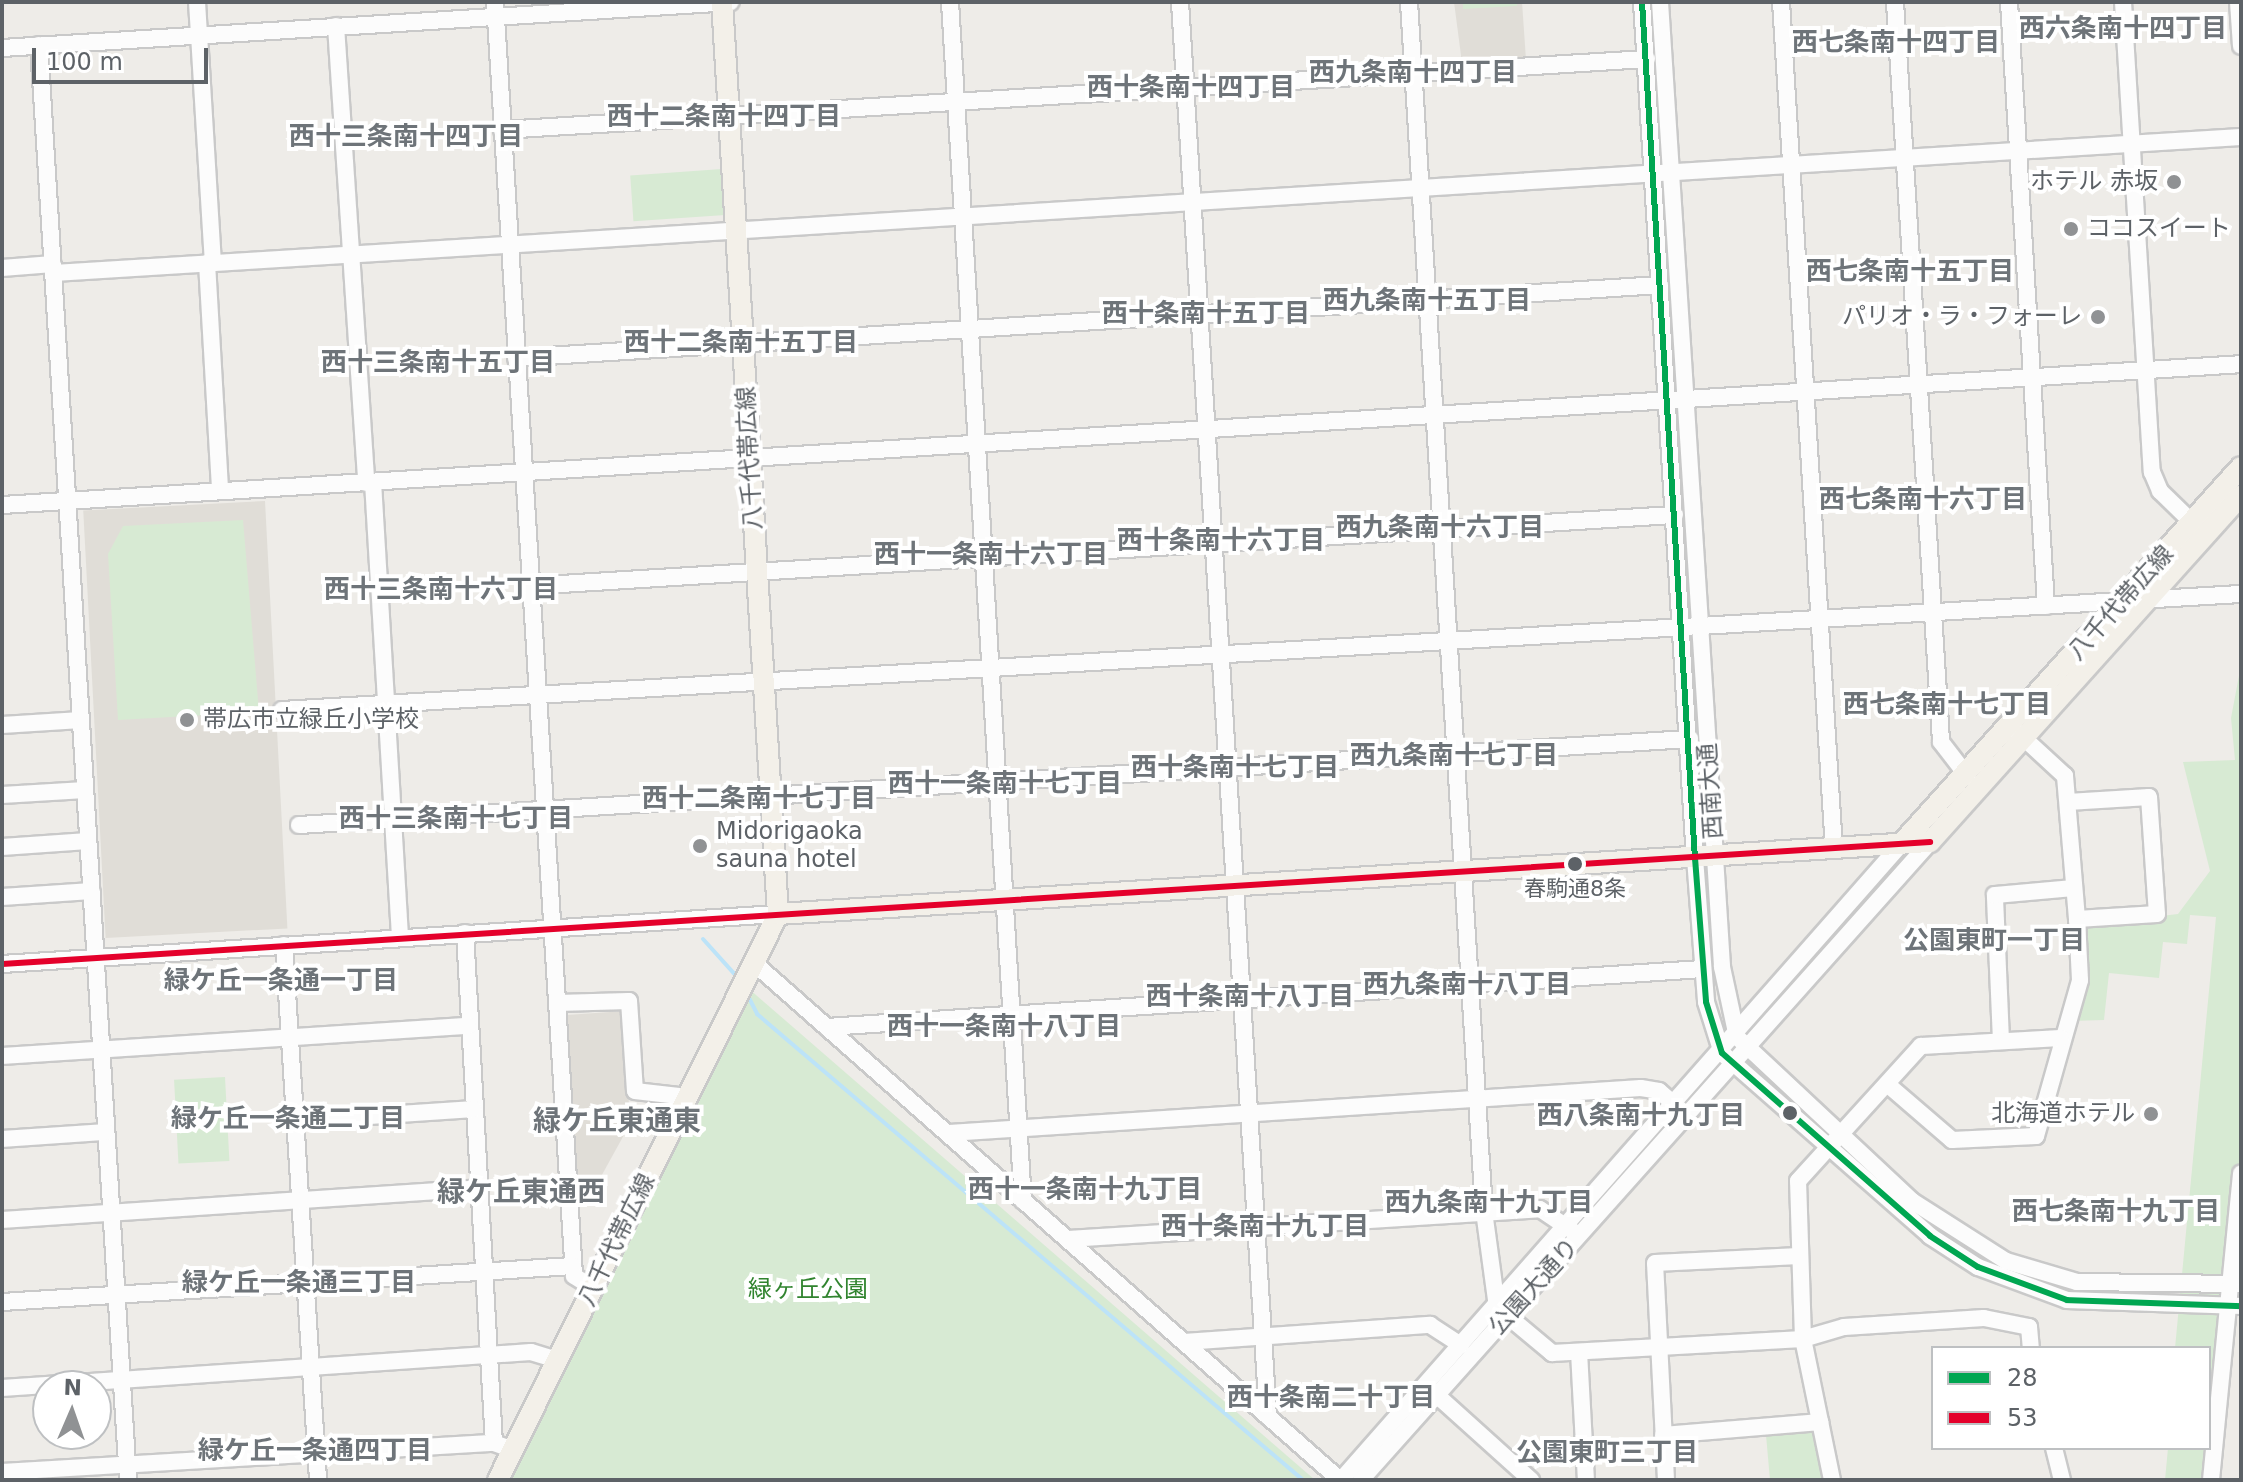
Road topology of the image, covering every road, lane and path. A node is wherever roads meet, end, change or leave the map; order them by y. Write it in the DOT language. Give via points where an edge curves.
graph roads {
  1 [pos="197,2"];
  2 [pos="722,2"];
  3 [pos="732,2"];
  4 [pos="950,2"];
  5 [pos="1180,2"];
  6 [pos="1409,2"];
  7 [pos="1642,2"];
  8 [pos="1660,2"];
  9 [pos="1781,2"];
  10 [pos="1895,2"];
  11 [pos="2009,2"];
  12 [pos="2123,2"];
  13 [pos="2238,2"];
  14 [pos="495,9"];
  15 [pos="336,26"];
  16 [pos="199,34"];
  17 [pos="39,45"];
  18 [pos="2241,46"];
  19 [pos="2,48"];
  20 [pos="1647,59"];
  21 [pos="1413,73"];
  22 [pos="1186,87"];
  23 [pos="957,102"];
  24 [pos="729,117"];
  25 [pos="502,130"];
  26 [pos="2241,137"];
  27 [pos="2133,144"];
  28 [pos="2018,150"];
  29 [pos="1905,157"];
  30 [pos="1792,164"];
  31 [pos="1671,173"];
  32 [pos="1653,174"];
  33 [pos="1420,187"];
  34 [pos="1192,202"];
  35 [pos="964,216"];
  36 [pos="737,230"];
  37 [pos="508,244"];
  38 [pos="353,254"];
  39 [pos="210,263"];
  40 [pos="2,268"];
  41 [pos="54,269"];
  42 [pos="1660,285"];
  43 [pos="1427,302"];
  44 [pos="1199,316"];
  45 [pos="971,329"];
  46 [pos="743,343"];
  47 [pos="516,358"];
  48 [pos="2241,364"];
  49 [pos="2146,370"];
  50 [pos="2031,378"];
  51 [pos="1919,385"];
  52 [pos="1805,392"];
  53 [pos="1688,399"];
  54 [pos="1667,401"];
  55 [pos="1434,414"];
  56 [pos="1207,429"];
  57 [pos="979,445"];
  58 [pos="750,459"];
  59 [pos="2241,467"];
  60 [pos="524,473"];
  61 [pos="370,482"];
  62 [pos="220,491"];
  63 [pos="2241,495"];
  64 [pos="68,501"];
  65 [pos="2,505"];
  66 [pos="1675,515"];
  67 [pos="1441,527"];
  68 [pos="2199,529"];
  69 [pos="1213,543"];
  70 [pos="986,558"];
  71 [pos="756,573"];
  72 [pos="529,586"];
  73 [pos="2241,594"];
  74 [pos="2147,601"];
  75 [pos="2122,602"];
  76 [pos="2046,606"];
  77 [pos="1934,613"];
  78 [pos="1819,621"];
  79 [pos="1681,626"];
  80 [pos="1701,626"];
  81 [pos="1448,642"];
  82 [pos="1221,657"];
  83 [pos="994,672"];
  84 [pos="765,687"];
  85 [pos="537,700"];
  86 [pos="383,707"];
  87 [pos="282,710"];
  88 [pos="81,720"];
  89 [pos="2,725"];
  90 [pos="2018,733"];
  91 [pos="1690,739"];
  92 [pos="1456,757"];
  93 [pos="1228,771"];
  94 [pos="1968,777"];
  95 [pos="1000,785"];
  96 [pos="85,790"];
  97 [pos="2,795"];
  98 [pos="772,800"];
  99 [pos="2068,802"];
  100 [pos="544,813"];
  101 [pos="392,820"];
  102 [pos="299,825"];
  103 [pos="88,841"];
  104 [pos="1930,842"];
  105 [pos="1902,843"];
  106 [pos="2,847"];
  107 [pos="1834,848"];
  108 [pos="1705,857"];
  109 [pos="1463,871"];
  110 [pos="1236,884"];
  111 [pos="2074,888"];
  112 [pos="92,891"];
  113 [pos="2,897"];
  114 [pos="1008,897"];
  115 [pos="778,914"];
  116 [pos="2077,919"];
  117 [pos="551,928"];
  118 [pos="465,933"];
  119 [pos="400,937"];
  120 [pos="284,945"];
  121 [pos="95,957"];
  122 [pos="754,963"];
  123 [pos="2,964"];
  124 [pos="1703,969"];
  125 [pos="1471,985"];
  126 [pos="1244,998"];
  127 [pos="557,1003"];
  128 [pos="1014,1013"];
  129 [pos="468,1026"];
  130 [pos="827,1027"];
  131 [pos="290,1036"];
  132 [pos="2061,1038"];
  133 [pos="2001,1041"];
  134 [pos="1742,1042"];
  135 [pos="101,1049"];
  136 [pos="2,1056"];
  137 [pos="1728,1058"];
  138 [pos="1887,1084"];
  139 [pos="1478,1096"];
  140 [pos="688,1097"];
  141 [pos="474,1109"];
  142 [pos="1681,1111"];
  143 [pos="1250,1113"];
  144 [pos="295,1121"];
  145 [pos="1022,1127"];
  146 [pos="106,1132"];
  147 [pos="949,1133"];
  148 [pos="2,1139"];
  149 [pos="1835,1142"];
  150 [pos="2241,1173"];
  151 [pos="479,1188"];
  152 [pos="1023,1201"];
  153 [pos="300,1202"];
  154 [pos="1484,1211"];
  155 [pos="111,1212"];
  156 [pos="2,1220"];
  157 [pos="1256,1228"];
  158 [pos="1574,1232"];
  159 [pos="1068,1239"];
  160 [pos="1799,1256"];
  161 [pos="573,1266"];
  162 [pos="484,1271"];
  163 [pos="305,1282"];
  164 [pos="2236,1285"];
  165 [pos="593,1288"];
  166 [pos="117,1295"];
  167 [pos="2,1302"];
  168 [pos="2235,1306"];
  169 [pos="1502,1311"];
  170 [pos="1264,1337"];
  171 [pos="1803,1339"];
  172 [pos="1184,1342"];
  173 [pos="1461,1345"];
  174 [pos="2031,1346"];
  175 [pos="1659,1347"];
  176 [pos="1579,1352"];
  177 [pos="490,1356"];
  178 [pos="557,1360"];
  179 [pos="311,1368"];
  180 [pos="122,1379"];
  181 [pos="2,1388"];
  182 [pos="1432,1392"];
  183 [pos="1268,1416"];
  184 [pos="1820,1422"];
  185 [pos="1663,1435"];
  186 [pos="504,1447"];
  187 [pos="2054,1450"];
  188 [pos="316,1452"];
  189 [pos="126,1462"];
  190 [pos="2,1472"];
  191 [pos="128,1480"];
  192 [pos="318,1480"];
  193 [pos="498,1480"];
  194 [pos="1340,1480"];
  195 [pos="1361,1480"];
  196 [pos="1531,1480"];
  197 [pos="1586,1480"];
  198 [pos="1666,1480"];
  199 [pos="1832,1480"];
  200 [pos="2062,1480"];
  201 [pos="2211,1480"];
  1 -- 16 [label="street"];
  2 -- 3 [label="street"];
  2 -- 14 [label="street"];
  2 -- 24 [label="main road, 八千代帯広線"];
  4 -- 23 [label="street"];
  5 -- 22 [label="street"];
  6 -- 21 [label="street"];
  7 -- 20 [label="street, 西南大通"];
  8 -- 31 [label="street, 西南大通"];
  9 -- 30 [label="street"];
  10 -- 29 [label="street"];
  11 -- 28 [label="street"];
  12 -- 27 [label="street"];
  13 -- 18 [label="street"];
  14 -- 15 [label="street"];
  14 -- 25 [label="street"];
  15 -- 16 [label="street"];
  15 -- 38 [label="street"];
  16 -- 17 [label="street"];
  16 -- 39 [label="street"];
  17 -- 19 [label="street"];
  17 -- 41 [label="street"];
  20 -- 21 [label="street"];
  20 -- 32 [label="street, 西南大通"];
  21 -- 22 [label="street"];
  21 -- 33 [label="street"];
  22 -- 23 [label="street"];
  22 -- 34 [label="street"];
  23 -- 24 [label="street"];
  23 -- 35 [label="street"];
  24 -- 25 [label="street"];
  24 -- 36 [label="main road, 八千代帯広線"];
  25 -- 37 [label="street"];
  26 -- 27 [label="street"];
  27 -- 28 [label="street"];
  27 -- 49 [label="street"];
  28 -- 29 [label="street"];
  28 -- 50 [label="street"];
  29 -- 30 [label="street"];
  29 -- 51 [label="street"];
  30 -- 31 [label="street"];
  30 -- 52 [label="street"];
  31 -- 32 [label="street"];
  31 -- 53 [label="street, 西南大通"];
  32 -- 33 [label="street"];
  32 -- 42 [label="street, 西南大通"];
  33 -- 34 [label="street"];
  33 -- 43 [label="street"];
  34 -- 35 [label="street"];
  34 -- 44 [label="street"];
  35 -- 36 [label="street"];
  35 -- 45 [label="street"];
  36 -- 37 [label="street"];
  36 -- 46 [label="main road, 八千代帯広線"];
  37 -- 38 [label="street"];
  37 -- 47 [label="street"];
  38 -- 39 [label="street"];
  38 -- 61 [label="street"];
  39 -- 41 [label="street"];
  39 -- 62 [label="street"];
  40 -- 41 [label="street"];
  41 -- 64 [label="street"];
  42 -- 43 [label="street"];
  42 -- 54 [label="street, 西南大通"];
  43 -- 44 [label="street"];
  43 -- 55 [label="street"];
  44 -- 45 [label="street"];
  44 -- 56 [label="street"];
  45 -- 46 [label="street"];
  45 -- 57 [label="street"];
  46 -- 47 [label="street"];
  46 -- 58 [label="main road, 八千代帯広線"];
  47 -- 60 [label="street"];
  48 -- 49 [label="street"];
  49 -- 50 [label="street"];
  49 -- 68 [label="street" via="2152,472"];
  50 -- 51 [label="street"];
  50 -- 76 [label="street"];
  51 -- 52 [label="street"];
  51 -- 77 [label="street"];
  52 -- 53 [label="street"];
  52 -- 78 [label="street"];
  53 -- 54 [label="street"];
  53 -- 80 [label="street, 西南大通"];
  54 -- 55 [label="street"];
  54 -- 66 [label="street, 西南大通"];
  55 -- 56 [label="street"];
  55 -- 67 [label="street"];
  56 -- 57 [label="street"];
  56 -- 69 [label="street"];
  57 -- 58 [label="street"];
  57 -- 70 [label="street"];
  58 -- 60 [label="street"];
  58 -- 71 [label="main road, 八千代帯広線"];
  59 -- 68 [label="main road, 八千代帯広線"];
  60 -- 61 [label="street"];
  60 -- 72 [label="street"];
  61 -- 62 [label="street"];
  61 -- 86 [label="street"];
  62 -- 64 [label="street"];
  63 -- 68 [label="main road, 八千代帯広線"];
  64 -- 65 [label="street"];
  64 -- 88 [label="street"];
  66 -- 67 [label="street"];
  66 -- 79 [label="street, 西南大通"];
  67 -- 69 [label="street"];
  67 -- 81 [label="street"];
  68 -- 74 [label="main road, 八千代帯広線"];
  68 -- 75 [label="main road, 八千代帯広線"];
  69 -- 70 [label="street"];
  69 -- 82 [label="street"];
  70 -- 71 [label="street"];
  70 -- 83 [label="street"];
  71 -- 72 [label="street"];
  71 -- 84 [label="main road, 八千代帯広線"];
  72 -- 85 [label="street"];
  73 -- 74 [label="street"];
  74 -- 75 [label="street"];
  74 -- 90 [label="main road, 八千代帯広線"];
  75 -- 76 [label="street"];
  75 -- 90 [label="main road, 八千代帯広線"];
  76 -- 77 [label="street"];
  77 -- 78 [label="street"];
  77 -- 94 [label="street" via="1941,742"];
  78 -- 80 [label="street"];
  78 -- 107 [label="street"];
  79 -- 80 [label="street"];
  79 -- 81 [label="street"];
  79 -- 91 [label="street, 西南大通"];
  80 -- 108 [label="street, 西南大通"];
  81 -- 82 [label="street"];
  81 -- 92 [label="street"];
  82 -- 83 [label="street"];
  82 -- 93 [label="street"];
  83 -- 84 [label="street"];
  83 -- 95 [label="street"];
  84 -- 85 [label="street"];
  84 -- 98 [label="main road, 八千代帯広線"];
  85 -- 86 [label="street"];
  85 -- 100 [label="street"];
  86 -- 87 [label="street"];
  86 -- 101 [label="street"];
  88 -- 89 [label="street"];
  88 -- 96 [label="street"];
  90 -- 94 [label="main road, 八千代帯広線"];
  90 -- 99 [label="street" via="2065,776"];
  90 -- 104 [label="main road, 八千代帯広線"];
  91 -- 92 [label="street"];
  91 -- 108 [label="street, 西南大通"];
  92 -- 93 [label="street"];
  92 -- 109 [label="street"];
  93 -- 95 [label="street"];
  93 -- 110 [label="street"];
  94 -- 105 [label="main road, 八千代帯広線"];
  95 -- 98 [label="street"];
  95 -- 114 [label="street"];
  96 -- 97 [label="street"];
  96 -- 103 [label="street"];
  98 -- 100 [label="street"];
  98 -- 115 [label="main road, 八千代帯広線"];
  99 -- 111 [label="street"];
  99 -- 116 [label="street" via="2149,797 2157,914"];
  100 -- 101 [label="street"];
  100 -- 117 [label="street"];
  101 -- 102 [label="street"];
  101 -- 119 [label="street"];
  103 -- 106 [label="street"];
  103 -- 112 [label="street"];
  104 -- 105 [label="main road"];
  104 -- 134 [label="street, 公園大通り"];
  105 -- 107 [label="main road"];
  105 -- 134 [label="street, 公園大通り"];
  107 -- 108 [label="main road"];
  108 -- 109 [label="main road"];
  108 -- 124 [label="street, 西南大通"];
  108 -- 134 [label="street, 西南大通" via="1722,967"];
  109 -- 110 [label="main road"];
  109 -- 125 [label="street"];
  110 -- 114 [label="main road"];
  110 -- 126 [label="street"];
  111 -- 116 [label="street"];
  111 -- 133 [label="street" via="1995,895"];
  112 -- 113 [label="street"];
  112 -- 121 [label="street"];
  114 -- 115 [label="main road"];
  114 -- 128 [label="street"];
  115 -- 117 [label="street"];
  115 -- 122 [label="main road, 八千代帯広線"];
  116 -- 132 [label="street" via="2080,980"];
  117 -- 118 [label="street"];
  117 -- 127 [label="street"];
  118 -- 119 [label="street"];
  118 -- 129 [label="street"];
  119 -- 120 [label="street"];
  120 -- 121 [label="street"];
  120 -- 131 [label="street"];
  121 -- 123 [label="street"];
  121 -- 135 [label="street"];
  122 -- 130 [label="street"];
  122 -- 140 [label="main road, 八千代帯広線"];
  124 -- 125 [label="street"];
  124 -- 137 [label="street, 西南大通"];
  125 -- 126 [label="street"];
  125 -- 139 [label="street"];
  126 -- 128 [label="street"];
  126 -- 143 [label="street"];
  127 -- 140 [label="street" via="629,1001 635,1091"];
  127 -- 161 [label="street"];
  128 -- 130 [label="street"];
  128 -- 145 [label="street"];
  129 -- 131 [label="street"];
  129 -- 141 [label="street"];
  130 -- 147 [label="street"];
  131 -- 135 [label="street"];
  131 -- 144 [label="street"];
  132 -- 133 [label="street"];
  132 -- 138 [label="street" via="2062,1063 2036,1136 1952,1140"];
  133 -- 138 [label="street" via="1921,1046"];
  134 -- 137 [label="street, 公園大通り"];
  134 -- 149 [label="street"];
  135 -- 136 [label="street"];
  135 -- 146 [label="street"];
  137 -- 142 [label="street, 公園大通り"];
  137 -- 149 [label="street"];
  138 -- 149 [label="street"];
  139 -- 142 [label="street" via="1641,1088 1659,1091"];
  139 -- 143 [label="street"];
  139 -- 154 [label="street"];
  140 -- 165 [label="main road, 八千代帯広線"];
  141 -- 144 [label="street"];
  141 -- 151 [label="street"];
  142 -- 158 [label="street, 公園大通り"];
  143 -- 145 [label="street"];
  143 -- 157 [label="street"];
  144 -- 153 [label="street"];
  145 -- 147 [label="street"];
  145 -- 152 [label="street"];
  146 -- 148 [label="street"];
  146 -- 155 [label="street"];
  147 -- 152 [label="street"];
  149 -- 160 [label="street" via="1795,1190"];
  149 -- 164 [label="street" via="1912,1201 2026,1271 2130,1287"];
  149 -- 168 [label="street" via="1930,1236 2023,1287 2101,1305"];
  150 -- 164 [label="street"];
  151 -- 153 [label="street"];
  151 -- 162 [label="street"];
  152 -- 159 [label="street"];
  153 -- 155 [label="street"];
  153 -- 163 [label="street"];
  154 -- 157 [label="street"];
  154 -- 158 [label="street" via="1540,1209"];
  154 -- 169 [label="street"];
  155 -- 156 [label="street"];
  155 -- 166 [label="street"];
  157 -- 159 [label="street"];
  157 -- 170 [label="street"];
  158 -- 169 [label="street, 公園大通り"];
  159 -- 172 [label="street"];
  160 -- 171 [label="street"];
  160 -- 175 [label="street" via="1655,1263"];
  161 -- 162 [label="street"];
  161 -- 165 [label="street" via="574,1276"];
  162 -- 163 [label="street"];
  162 -- 177 [label="street"];
  163 -- 166 [label="street"];
  163 -- 179 [label="street"];
  164 -- 168 [label="street"];
  165 -- 178 [label="main road, 八千代帯広線"];
  166 -- 167 [label="street"];
  166 -- 180 [label="street"];
  168 -- 201 [label="street"];
  169 -- 173 [label="street, 公園大通り"];
  169 -- 176 [label="street" via="1552,1353"];
  169 -- 182 [label="street, 公園大通り"];
  170 -- 172 [label="street"];
  170 -- 173 [label="street" via="1430,1325"];
  170 -- 183 [label="street"];
  171 -- 174 [label="street" via="1844,1327 1984,1318 2029,1327"];
  171 -- 175 [label="street"];
  171 -- 184 [label="street"];
  172 -- 183 [label="street"];
  173 -- 182 [label="street, 公園大通り"];
  175 -- 176 [label="street"];
  175 -- 185 [label="street"];
  176 -- 197 [label="street"];
  177 -- 178 [label="street" via="531,1352"];
  177 -- 179 [label="street"];
  177 -- 186 [label="street"];
  178 -- 186 [label="main road, 八千代帯広線"];
  179 -- 180 [label="street"];
  179 -- 188 [label="street"];
  180 -- 181 [label="street"];
  180 -- 189 [label="street"];
  182 -- 194 [label="street, 公園大通り"];
  182 -- 195 [label="street, 公園大通り"];
  182 -- 196 [label="street"];
  183 -- 194 [label="street"];
  184 -- 185 [label="street"];
  184 -- 199 [label="street"];
  185 -- 198 [label="street"];
  186 -- 188 [label="street"];
  186 -- 193 [label="main road, 八千代帯広線"];
  187 -- 200 [label="street"];
  188 -- 189 [label="street"];
  188 -- 192 [label="street"];
  189 -- 190 [label="street"];
  189 -- 191 [label="street"];
}
